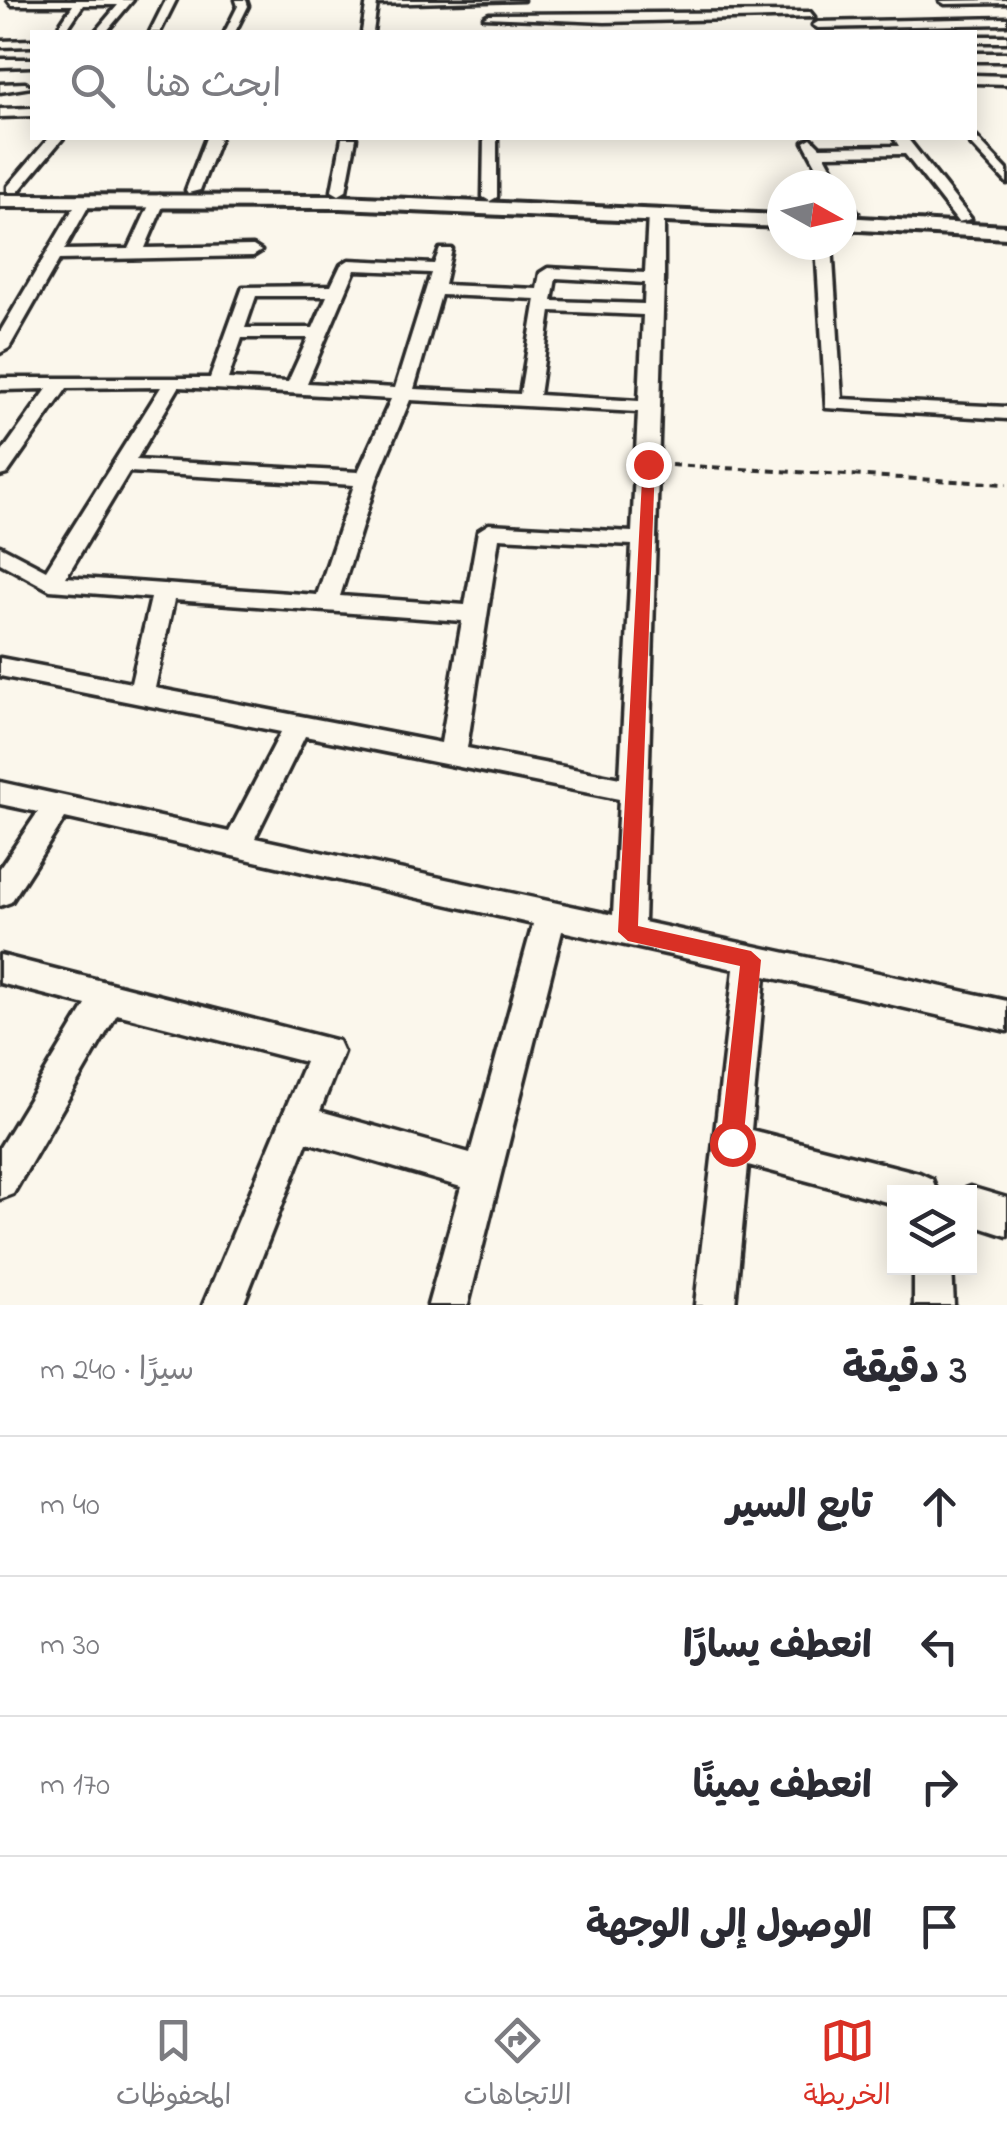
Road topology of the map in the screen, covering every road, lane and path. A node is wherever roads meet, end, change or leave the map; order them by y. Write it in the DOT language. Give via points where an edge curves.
graph roads {
  1 [pos="171,0"];
  2 [pos="242,0"];
  3 [pos="372,0"];
  4 [pos="490,0"];
  5 [pos="518,0"];
  6 [pos="601,0"];
  7 [pos="675,0"];
  8 [pos="794,0"];
  9 [pos="1007,0"];
  10 [pos="13,1"];
  11 [pos="127,1"];
  12 [pos="942,1"];
  13 [pos="80,2"];
  14 [pos="0,15"];
  15 [pos="723,16"];
  16 [pos="604,17"];
  17 [pos="681,18"];
  18 [pos="964,21"];
  19 [pos="1007,21"];
  20 [pos="817,24"];
  21 [pos="893,28"];
  22 [pos="61,30"];
  23 [pos="103,30"];
  24 [pos="156,30"];
  25 [pos="231,30"];
  26 [pos="367,30"];
  27 [pos="607,30"];
  28 [pos="731,30"];
  29 [pos="977,39"];
  30 [pos="1007,39"];
  31 [pos="30,43"];
  32 [pos="0,44"];
  33 [pos="1007,57"];
  34 [pos="977,58"];
  35 [pos="30,63"];
  36 [pos="0,64"];
  37 [pos="977,80"];
  38 [pos="1007,80"];
  39 [pos="0,88"];
  40 [pos="25,88"];
  41 [pos="30,112"];
  42 [pos="0,113"];
  43 [pos="54,140"];
  44 [pos="212,140"];
  45 [pos="349,140"];
  46 [pos="490,140"];
  47 [pos="974,140"];
  48 [pos="812,144"];
  49 [pos="905,144"];
  50 [pos="826,170"];
  51 [pos="1007,179"];
  52 [pos="193,190"];
  53 [pos="340,192"];
  54 [pos="4,193"];
  55 [pos="490,197"];
  56 [pos="159,199"];
  57 [pos="85,200"];
  58 [pos="767,209"];
  59 [pos="857,213"];
  60 [pos="857,214"];
  61 [pos="656,215"];
  62 [pos="767,219"];
  63 [pos="963,219"];
  64 [pos="1007,221"];
  65 [pos="1007,232"];
  66 [pos="253,251"];
  67 [pos="135,254"];
  68 [pos="53,255"];
  69 [pos="825,260"];
  70 [pos="656,278"];
  71 [pos="434,290"];
  72 [pos="338,291"];
  73 [pos="544,300"];
  74 [pos="654,310"];
  75 [pos="235,334"];
  76 [pos="319,334"];
  77 [pos="0,348"];
  78 [pos="173,382"];
  79 [pos="61,383"];
  80 [pos="0,384"];
  81 [pos="218,384"];
  82 [pos="294,388"];
  83 [pos="403,394"];
  84 [pos="529,401"];
  85 [pos="650,408"];
  86 [pos="1007,413"];
  87 [pos="7,448"];
  88 [pos="648,464"];
  89 [pos="122,465"];
  90 [pos="0,470"];
  91 [pos="366,479"];
  92 [pos="1007,484"];
  93 [pos="644,539"];
  94 [pos="0,553"];
  95 [pos="50,582"];
  96 [pos="164,591"];
  97 [pos="326,603"];
  98 [pos="476,614"];
  99 [pos="0,668"];
  100 [pos="141,695"];
  101 [pos="297,726"];
  102 [pos="452,756"];
  103 [pos="634,791"];
  104 [pos="0,793"];
  105 [pos="58,806"];
  106 [pos="236,846"];
  107 [pos="0,893"];
  108 [pos="550,915"];
  109 [pos="628,932"];
  110 [pos="751,960"];
  111 [pos="0,970"];
  112 [pos="110,996"];
  113 [pos="1007,1016"];
  114 [pos="297,1122"];
  115 [pos="732,1143"];
  116 [pos="482,1175"];
  117 [pos="0,1180"];
  118 [pos="892,1185"];
  119 [pos="977,1208"];
  120 [pos="1007,1217"];
  121 [pos="933,1275"];
  122 [pos="223,1305"];
  123 [pos="448,1305"];
  124 [pos="715,1305"];
  125 [pos="934,1305"];
  1 -- 24 [label="street"];
  2 -- 25 [label="street"];
  3 -- 4 [label="street"];
  3 -- 26 [label="street"];
  4 -- 5 [label="street"];
  4 -- 16 [label="street" via="481,18"];
  6 -- 16 [label="street"];
  7 -- 17 [label="street"];
  8 -- 20 [label="street"];
  9 -- 12 [label="street"];
  10 -- 13 [label="street"];
  10 -- 14 [label="street"];
  11 -- 13 [label="street"];
  11 -- 23 [label="street"];
  12 -- 18 [label="street"];
  13 -- 22 [label="street"];
  15 -- 17 [label="street"];
  15 -- 20 [label="street"];
  15 -- 28 [label="street"];
  16 -- 17 [label="street"];
  16 -- 27 [label="street"];
  18 -- 19 [label="street"];
  18 -- 21 [label="street"];
  20 -- 21 [label="street"];
  29 -- 30 [label="street"];
  31 -- 32 [label="street"];
  33 -- 34 [label="street"];
  35 -- 36 [label="street"];
  37 -- 38 [label="street"];
  39 -- 40 [label="street"];
  41 -- 42 [label="street"];
  43 -- 54 [label="street"];
  44 -- 52 [label="street"];
  45 -- 53 [label="street"];
  46 -- 55 [label="street"];
  47 -- 51 [label="street"];
  48 -- 49 [label="street"];
  48 -- 50 [label="street"];
  49 -- 63 [label="street"];
  52 -- 53 [label="street"];
  52 -- 54 [label="street"];
  53 -- 55 [label="street"];
  54 -- 57 [label="street"];
  55 -- 58 [label="street"];
  56 -- 57 [label="street"];
  56 -- 61 [label="street"];
  56 -- 67 [label="street"];
  57 -- 68 [label="street"];
  59 -- 63 [label="street"];
  60 -- 65 [label="street"];
  61 -- 62 [label="street"];
  61 -- 70 [label="street"];
  63 -- 64 [label="street"];
  66 -- 67 [label="street"];
  67 -- 68 [label="street"];
  68 -- 77 [label="street"];
  69 -- 86 [label="street" via="833,404"];
  70 -- 73 [label="street" via="548,273"];
  70 -- 74 [label="street"];
  71 -- 72 [label="street" via="444,261 349,265"];
  71 -- 73 [label="street"];
  71 -- 83 [label="street"];
  72 -- 75 [label="street" via="250,291"];
  72 -- 76 [label="street"];
  73 -- 74 [label="street"];
  73 -- 84 [label="street"];
  74 -- 85 [label="street"];
  75 -- 76 [label="street"];
  75 -- 81 [label="street"];
  76 -- 82 [label="street"];
  78 -- 79 [label="street"];
  78 -- 81 [label="street"];
  78 -- 89 [label="street"];
  79 -- 80 [label="street"];
  79 -- 87 [label="street"];
  81 -- 82 [label="street"];
  82 -- 83 [label="street"];
  83 -- 84 [label="street"];
  83 -- 91 [label="street"];
  84 -- 85 [label="street"];
  85 -- 88 [label="street"];
  87 -- 90 [label="street"];
  88 -- 92 [label="path"];
  88 -- 93 [label="street"];
  89 -- 91 [label="street"];
  89 -- 95 [label="street"];
  91 -- 97 [label="street"];
  93 -- 98 [label="street" via="489,532"];
  93 -- 103 [label="street"];
  94 -- 95 [label="street"];
  95 -- 96 [label="street"];
  96 -- 97 [label="street"];
  96 -- 100 [label="street"];
  97 -- 98 [label="street"];
  98 -- 102 [label="street"];
  99 -- 100 [label="street"];
  100 -- 101 [label="street"];
  101 -- 102 [label="street"];
  101 -- 106 [label="street"];
  102 -- 103 [label="street"];
  103 -- 109 [label="street"];
  104 -- 105 [label="street"];
  105 -- 106 [label="street"];
  105 -- 107 [label="street"];
  106 -- 108 [label="street"];
  108 -- 109 [label="street"];
  108 -- 116 [label="street"];
  109 -- 110 [label="street"];
  110 -- 113 [label="street"];
  110 -- 115 [label="street"];
  111 -- 112 [label="street"];
  112 -- 114 [label="street" via="326,1052"];
  112 -- 117 [label="street"];
  114 -- 116 [label="street"];
  114 -- 122 [label="street"];
  115 -- 118 [label="street"];
  115 -- 124 [label="street"];
  116 -- 123 [label="street"];
  119 -- 120 [label="street"];
  121 -- 125 [label="street"];
}
